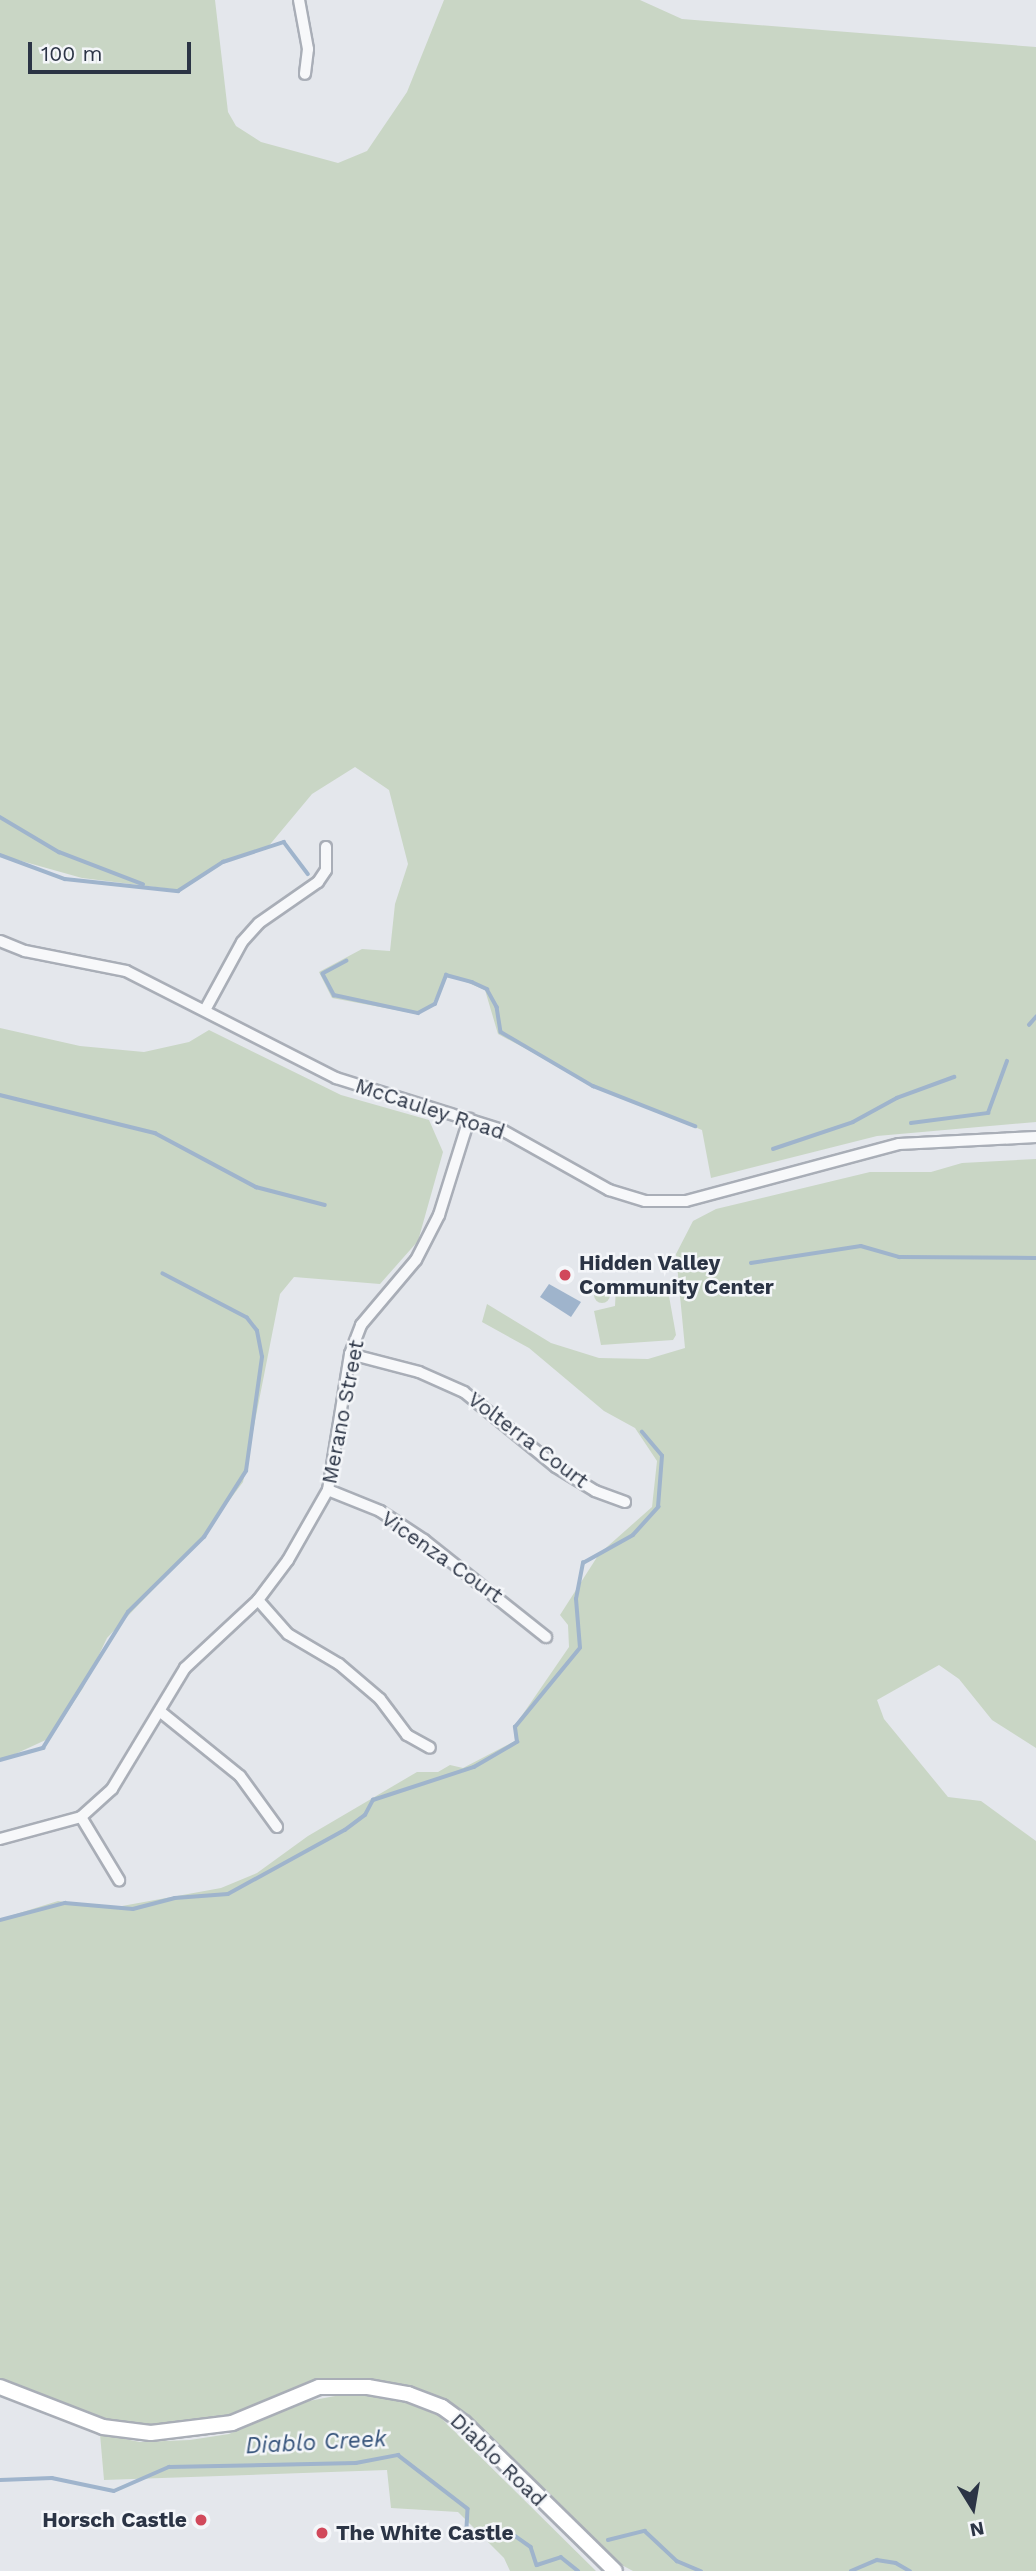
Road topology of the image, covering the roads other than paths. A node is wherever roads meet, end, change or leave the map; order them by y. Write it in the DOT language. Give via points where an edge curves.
graph roads {
  1 [pos="299,0"];
  2 [pos="305,75"];
  3 [pos="326,847"];
  4 [pos="0,941"];
  5 [pos="205,1010"];
  6 [pos="469,1119"];
  7 [pos="1036,1137"];
  8 [pos="350,1354"];
  9 [pos="328,1490"];
  10 [pos="625,1502"];
  11 [pos="258,1600"];
  12 [pos="546,1637"];
  13 [pos="162,1713"];
  14 [pos="430,1748"];
  15 [pos="80,1817"];
  16 [pos="277,1827"];
  17 [pos="0,1839"];
  18 [pos="119,1880"];
  19 [pos="0,2386"];
  20 [pos="615,2571"];
  1 -- 2 [label="street" via="308,49"];
  3 -- 5 [label="street" via="326,870 318,882 259,923 242,942"];
  4 -- 5 [label="street, McCauley Road" via="25,951 126,971"];
  5 -- 6 [label="street, McCauley Road" via="336,1078"];
  6 -- 7 [label="street, McCauley Road" via="502,1130 609,1190 666,1203 899,1144"];
  6 -- 8 [label="street, Merano Street" via="439,1215 416,1260 361,1325"];
  8 -- 9 [label="street, Merano Street"];
  8 -- 10 [label="street, Volterra Court" via="419,1372 464,1392 556,1467 594,1491"];
  9 -- 11 [label="street, Merano Street" via="288,1560"];
  9 -- 12 [label="street, Vicenza Court" via="380,1511 424,1540"];
  11 -- 13 [label="street, Merano Street" via="185,1668"];
  11 -- 14 [label="street" via="288,1634 339,1664 380,1699 407,1735"];
  13 -- 15 [label="street, Merano Street" via="129,1769"];
  13 -- 16 [label="street" via="240,1776"];
  15 -- 17 [label="street, Merano Street"];
  15 -- 18 [label="street"];
  19 -- 20 [label="street, Diablo Road" via="103,2427 150,2433 232,2423 319,2387 368,2387 408,2394 442,2407 464,2423"];
}
